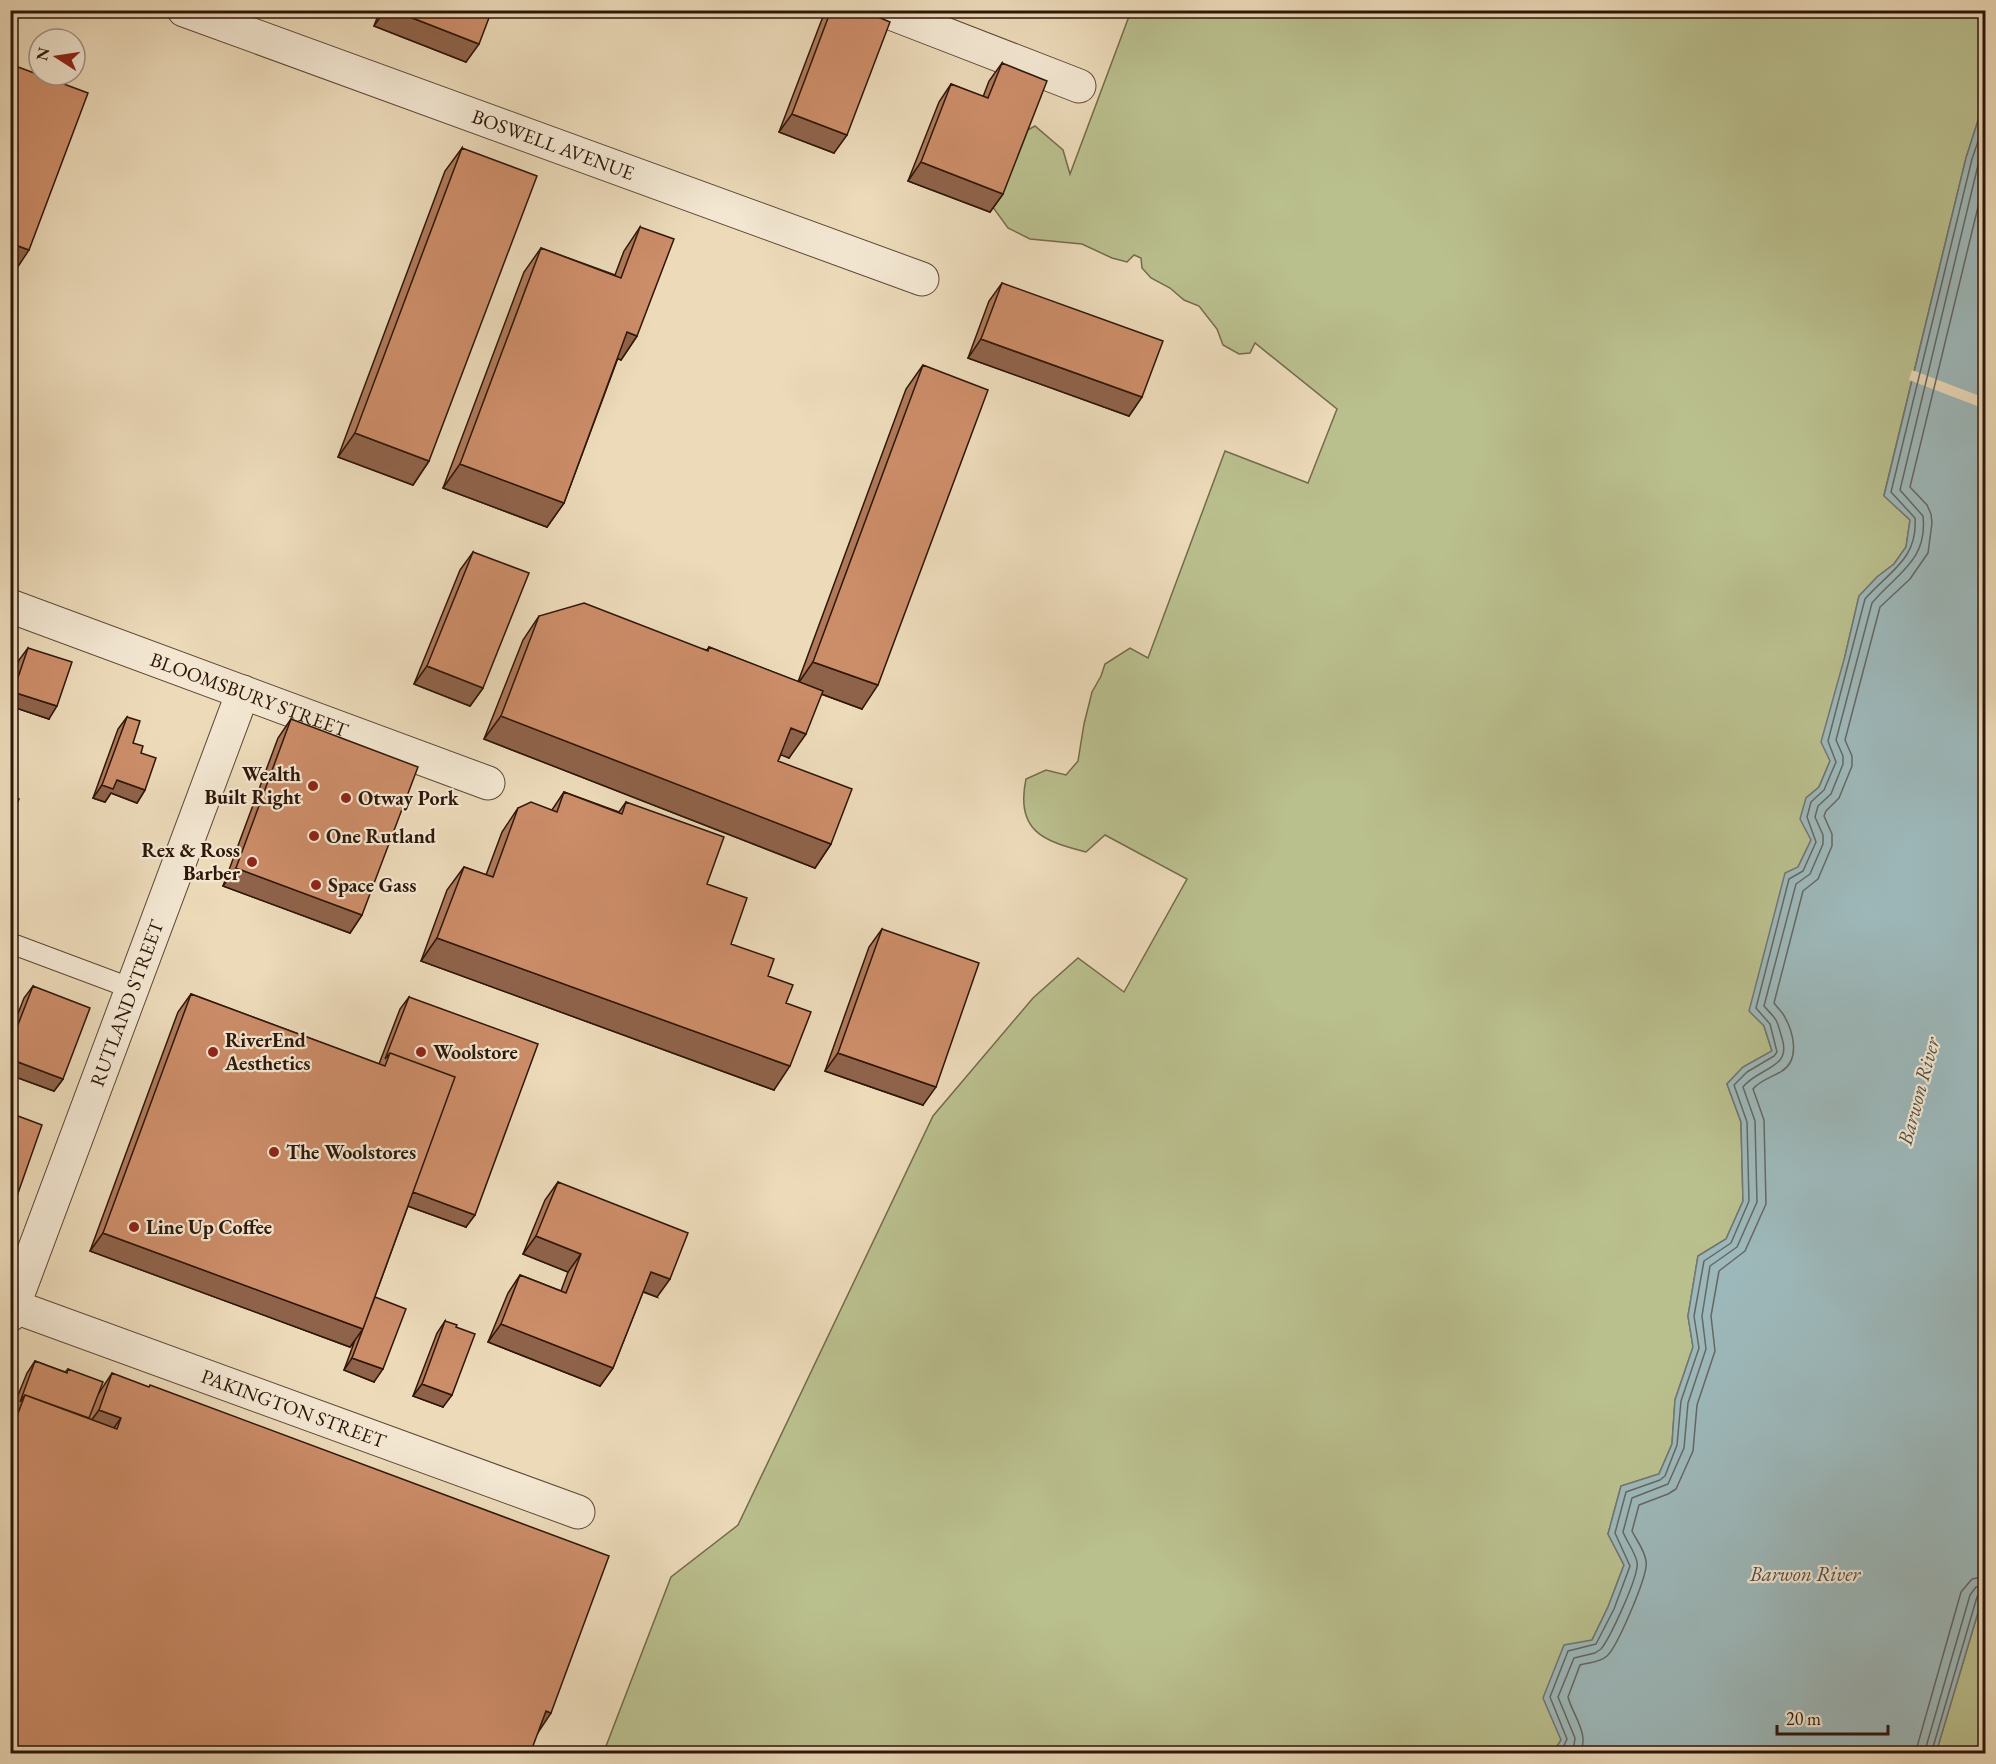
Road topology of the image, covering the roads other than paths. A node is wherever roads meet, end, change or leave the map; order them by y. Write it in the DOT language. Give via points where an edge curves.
graph roads {
  1 [pos="184,10"];
  2 [pos="883,10"];
  3 [pos="1079,86"];
  4 [pos="922,279"];
  5 [pos="10,606"];
  6 [pos="243,692"];
  7 [pos="488,783"];
  8 [pos="10,943"];
  9 [pos="133,989"];
  10 [pos="12,1309"];
  11 [pos="578,1512"];
  1 -- 4 [label="street, BOSWELL AVENUE"];
  2 -- 3 [label="street"];
  5 -- 6 [label="street, BLOOMSBURY STREET"];
  6 -- 7 [label="street, BLOOMSBURY STREET"];
  6 -- 9 [label="street, RUTLAND STREET"];
  8 -- 9 [label="lane"];
  9 -- 10 [label="street, RUTLAND STREET"];
  10 -- 11 [label="street, PAKINGTON STREET"];
}
